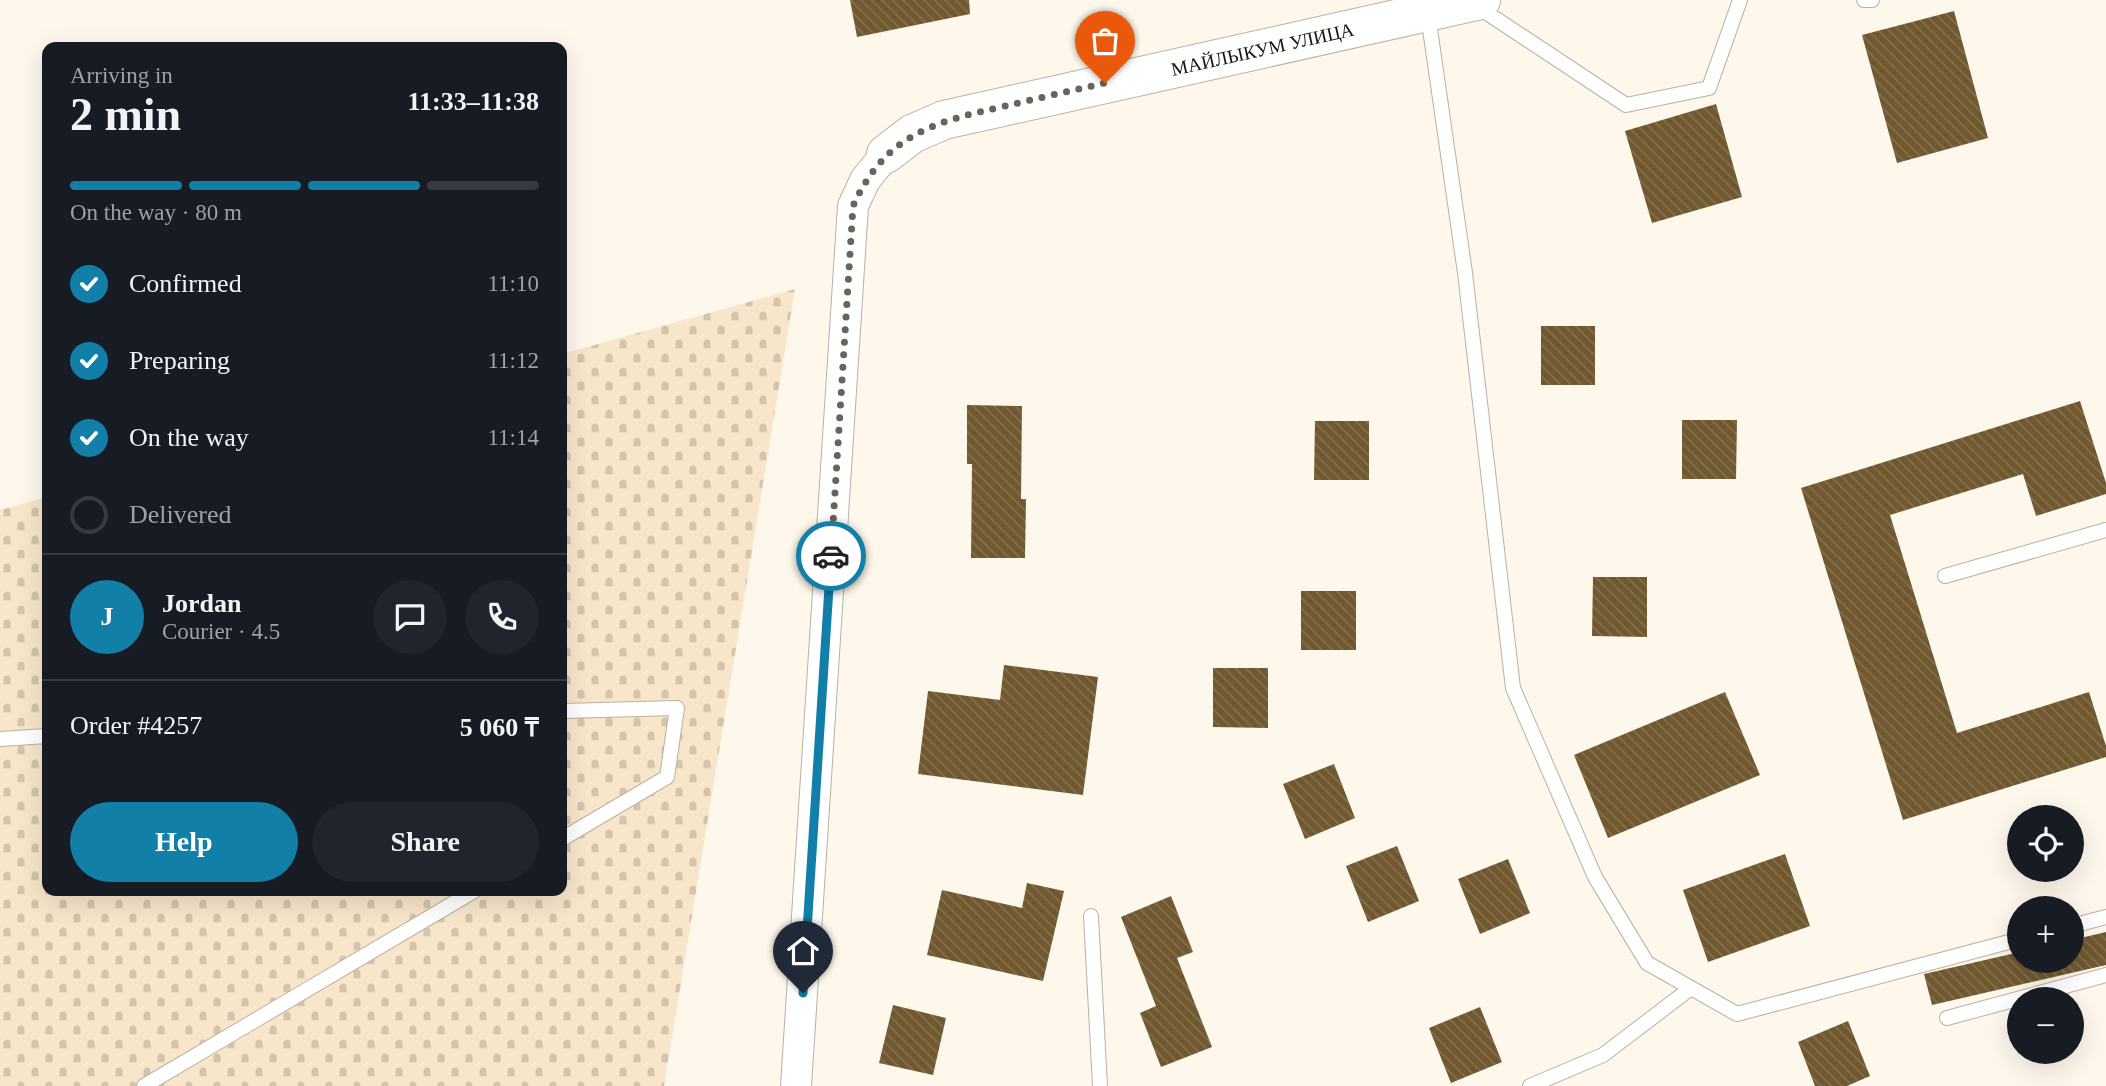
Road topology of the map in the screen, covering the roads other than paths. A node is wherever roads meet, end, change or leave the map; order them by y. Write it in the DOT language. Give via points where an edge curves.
graph roads {
  1 [pos="1740,0"];
  2 [pos="1864,0"];
  3 [pos="1872,0"];
  4 [pos="1476,1"];
  5 [pos="1427,10"];
  6 [pos="886,154"];
  7 [pos="2106,530"];
  8 [pos="1945,576"];
  9 [pos="567,711"];
  10 [pos="42,736"];
  11 [pos="0,739"];
  12 [pos="567,836"];
  13 [pos="466,896"];
  14 [pos="1091,916"];
  15 [pos="2106,917"];
  16 [pos="2084,923"];
  17 [pos="2007,942"];
  18 [pos="2106,975"];
  19 [pos="1690,988"];
  20 [pos="1947,1018"];
  21 [pos="144,1086"];
  22 [pos="796,1086"];
  23 [pos="1100,1086"];
  24 [pos="1530,1086"];
  1 -- 4 [label="lane" via="1709,88 1626,105"];
  2 -- 3 [label="lane"];
  4 -- 5 [label="street, МАЙЛЫКУМ УЛИЦА"];
  5 -- 6 [label="street, МАЙЛЫКУМ УЛИЦА" via="944,120 912,134"];
  5 -- 19 [label="lane" via="1465,273 1513,688 1595,877 1647,963"];
  6 -- 22 [label="street" via="865,180 853,206"];
  7 -- 8 [label="lane"];
  9 -- 12 [label="lane" via="677,708 667,777"];
  10 -- 11 [label="lane"];
  13 -- 21 [label="lane"];
  14 -- 23 [label="lane"];
  15 -- 16 [label="lane"];
  17 -- 19 [label="lane" via="1737,1014"];
  18 -- 20 [label="lane"];
  19 -- 24 [label="lane" via="1604,1055"];
}
